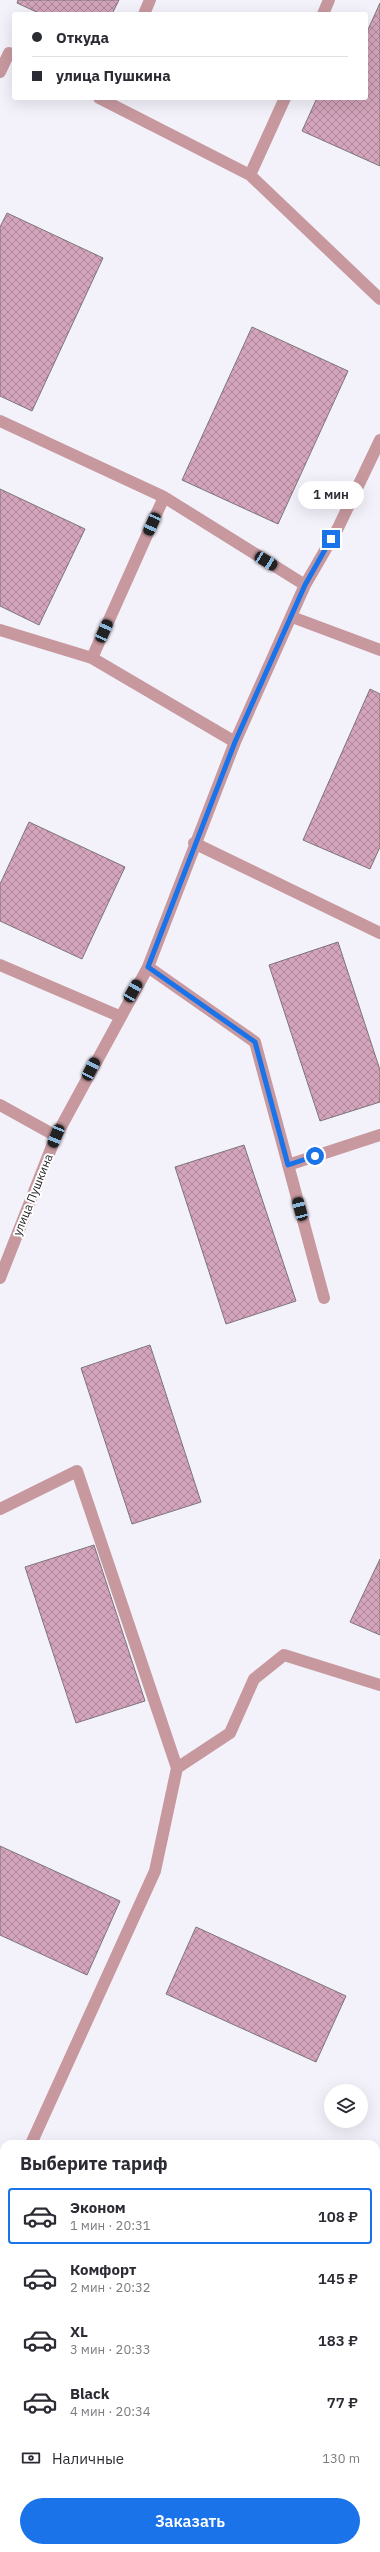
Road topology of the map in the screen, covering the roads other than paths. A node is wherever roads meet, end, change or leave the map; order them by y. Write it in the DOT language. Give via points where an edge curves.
graph roads {
  1 [pos="150,0"];
  2 [pos="329,0"];
  3 [pos="145,12"];
  4 [pos="324,12"];
  5 [pos="8,51"];
  6 [pos="0,72"];
  7 [pos="105,100"];
  8 [pos="283,100"];
  9 [pos="250,175"];
  10 [pos="380,299"];
  11 [pos="0,420"];
  12 [pos="380,440"];
  13 [pos="164,497"];
  14 [pos="305,585"];
  15 [pos="292,617"];
  16 [pos="0,630"];
  17 [pos="380,650"];
  18 [pos="92,658"];
  19 [pos="235,742"];
  20 [pos="194,843"];
  21 [pos="380,933"];
  22 [pos="0,965"];
  23 [pos="148,967"];
  24 [pos="119,1016"];
  25 [pos="0,1105"];
  26 [pos="380,1135"];
  27 [pos="56,1136"];
  28 [pos="288,1165"];
  29 [pos="0,1278"];
  30 [pos="324,1298"];
  31 [pos="0,1509"];
  32 [pos="380,1685"];
  33 [pos="177,1768"];
  34 [pos="33,2140"];
  1 -- 3 [label="street"];
  2 -- 4 [label="street"];
  5 -- 6 [label="street"];
  7 -- 9 [label="street"];
  8 -- 9 [label="street"];
  9 -- 10 [label="street"];
  11 -- 13 [label="street"];
  12 -- 14 [label="street, улица Пушкина" via="338,528"];
  13 -- 14 [label="street"];
  13 -- 18 [label="street"];
  14 -- 15 [label="street, улица Пушкина"];
  15 -- 17 [label="street"];
  15 -- 19 [label="street, улица Пушкина"];
  16 -- 18 [label="street"];
  18 -- 19 [label="street"];
  19 -- 20 [label="street, улица Пушкина"];
  20 -- 21 [label="street"];
  20 -- 23 [label="street, улица Пушкина"];
  22 -- 24 [label="street"];
  23 -- 24 [label="street, улица Пушкина"];
  23 -- 28 [label="street" via="255,1042"];
  24 -- 27 [label="street, улица Пушкина"];
  25 -- 27 [label="street"];
  26 -- 28 [label="street"];
  27 -- 29 [label="street, улица Пушкина"];
  28 -- 30 [label="street"];
  31 -- 33 [label="street" via="77,1470"];
  32 -- 33 [label="street" via="284,1655 254,1679 230,1733"];
  33 -- 34 [label="street" via="155,1871"];
}
